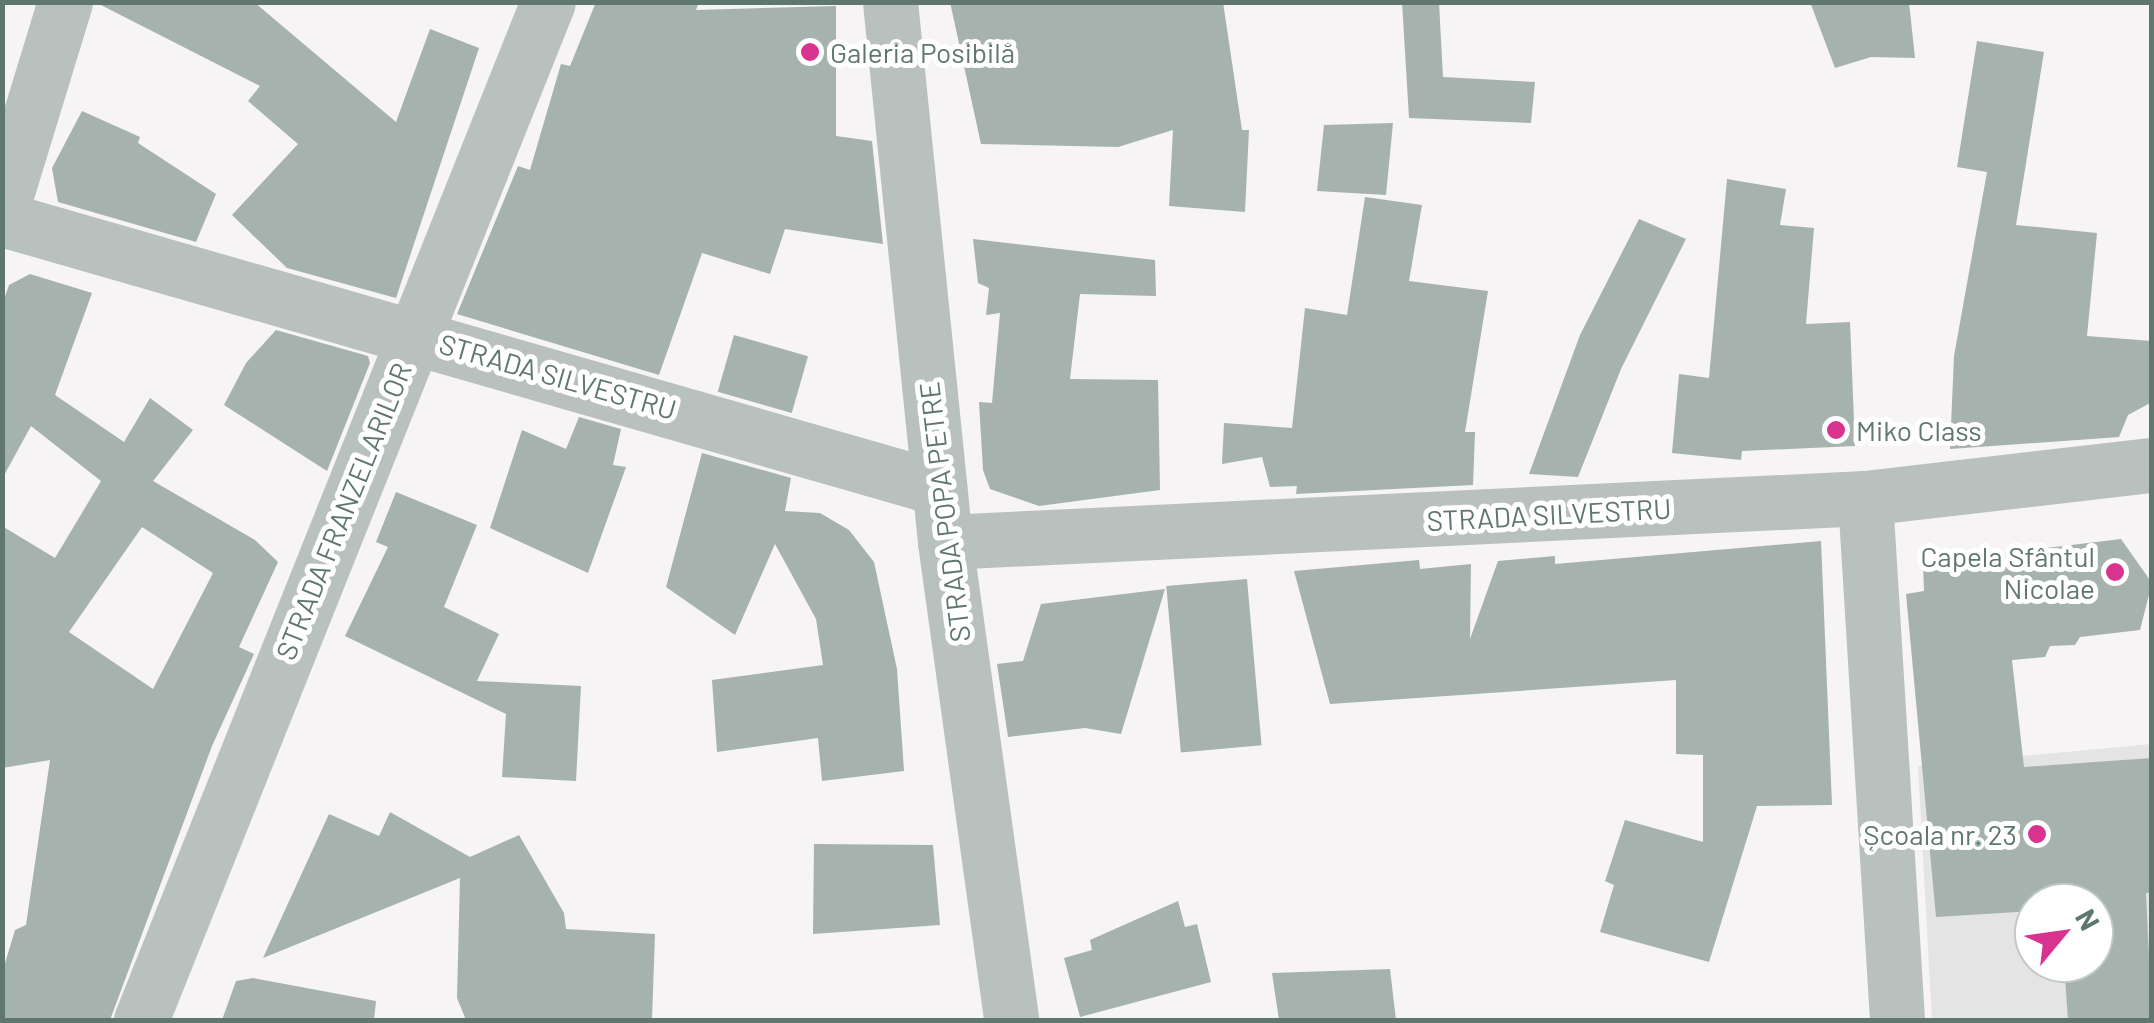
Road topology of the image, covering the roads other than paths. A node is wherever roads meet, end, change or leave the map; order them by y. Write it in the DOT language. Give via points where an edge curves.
graph roads {
  1 [pos="65,2"];
  2 [pos="548,2"];
  3 [pos="890,2"];
  4 [pos="2,208"];
  5 [pos="2,219"];
  6 [pos="413,334"];
  7 [pos="2152,465"];
  8 [pos="939,488"];
  9 [pos="1865,498"];
  10 [pos="945,542"];
  11 [pos="141,1020"];
  12 [pos="1011,1020"];
  13 [pos="1897,1020"];
  1 -- 4 [label="street"];
  2 -- 6 [label="street, STRADA FRANZELARILOR"];
  3 -- 8 [label="street, STRADA POPA PETRE"];
  5 -- 6 [label="street, STRADA SILVESTRU"];
  6 -- 8 [label="street, STRADA SILVESTRU"];
  6 -- 11 [label="street, STRADA FRANZELARILOR"];
  7 -- 9 [label="street, STRADA SILVESTRU"];
  8 -- 10 [label="street, STRADA POPA PETRE"];
  9 -- 10 [label="street, STRADA SILVESTRU"];
  9 -- 13 [label="street"];
  10 -- 12 [label="street, STRADA POPA PETRE"];
}
